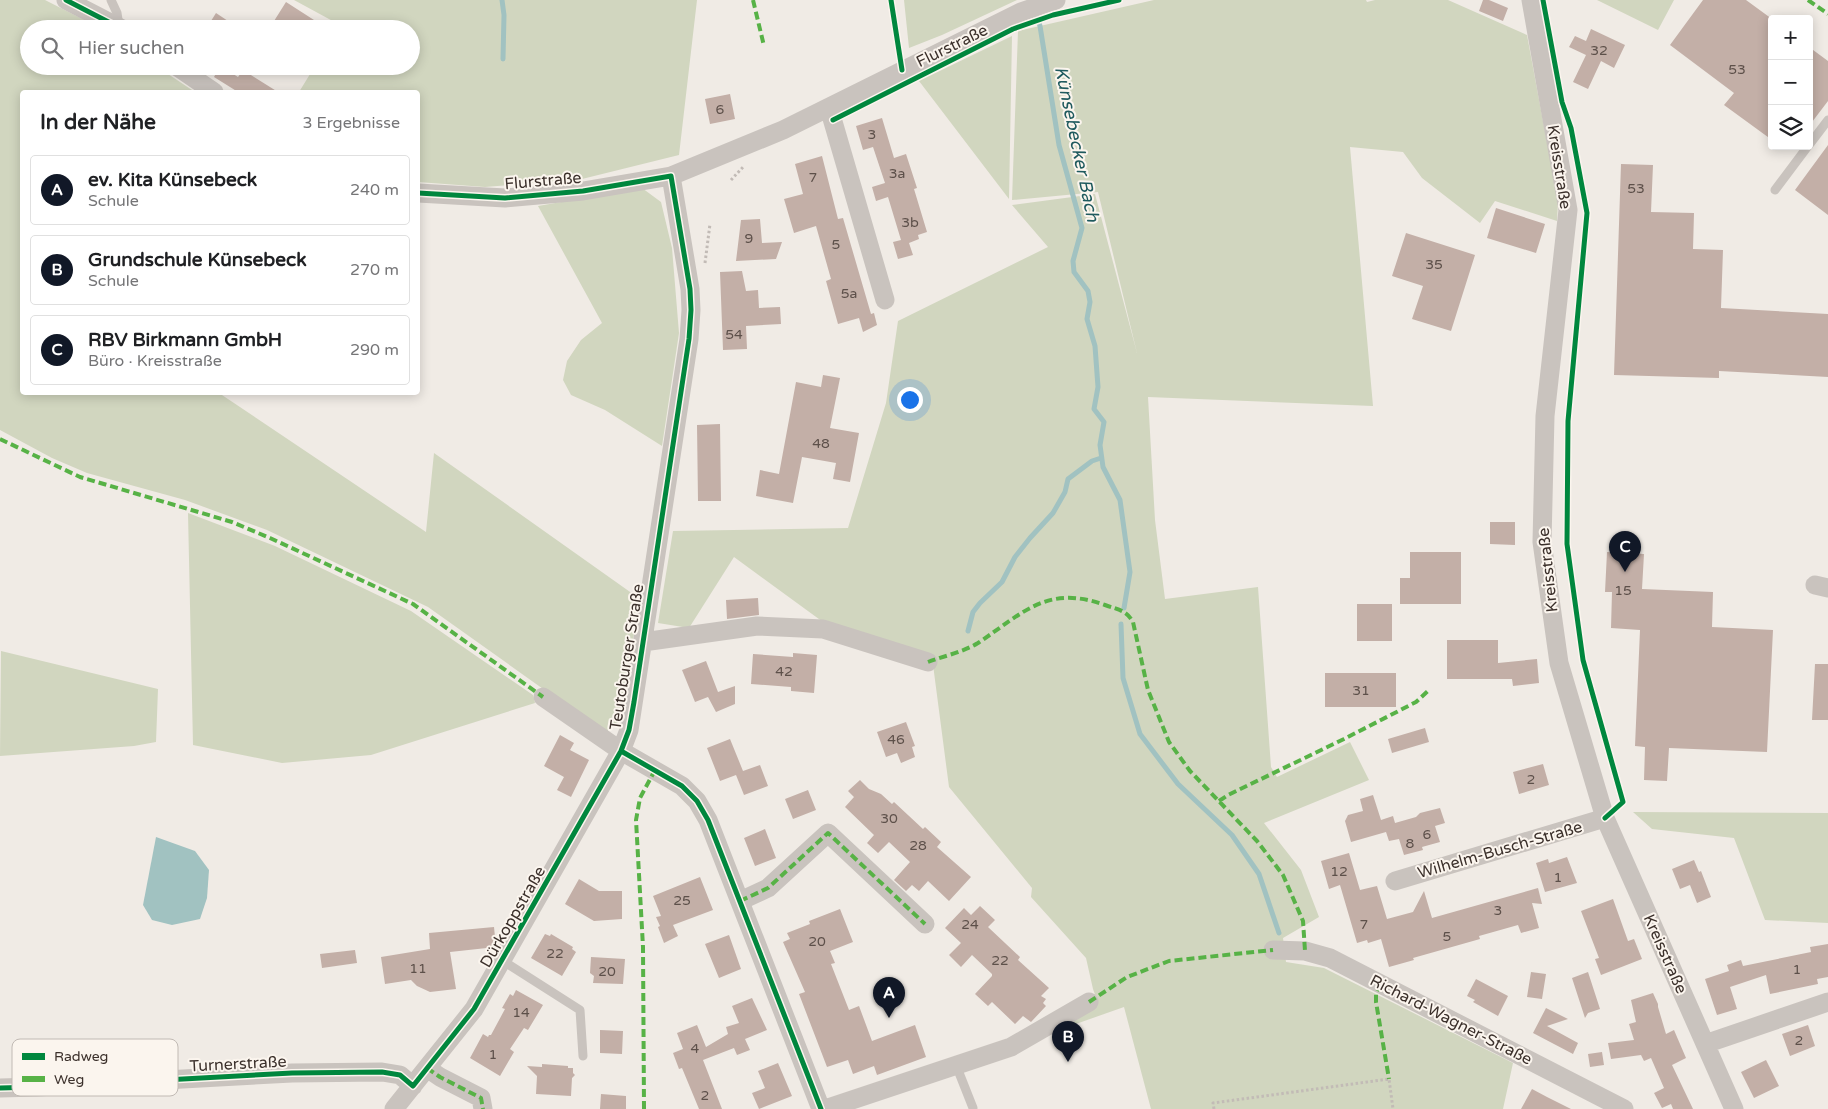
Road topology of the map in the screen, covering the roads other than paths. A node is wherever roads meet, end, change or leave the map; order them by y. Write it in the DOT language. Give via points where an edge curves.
graph roads {
  1 [pos="66,0"];
  2 [pos="111,0"];
  3 [pos="1531,0"];
  4 [pos="1053,1"];
  5 [pos="105,20"];
  6 [pos="118,20"];
  7 [pos="189,75"];
  8 [pos="211,90"];
  9 [pos="829,108"];
  10 [pos="1828,120"];
  11 [pos="1813,141"];
  12 [pos="1806,150"];
  13 [pos="671,176"];
  14 [pos="1775,190"];
  15 [pos="420,193"];
  16 [pos="885,300"];
  17 [pos="643,642"];
  18 [pos="928,662"];
  19 [pos="543,697"];
  20 [pos="621,751"];
  21 [pos="1605,818"];
  22 [pos="1394,881"];
  23 [pos="740,901"];
  24 [pos="925,924"];
  25 [pos="1273,950"];
  26 [pos="503,961"];
  27 [pos="1089,1002"];
  28 [pos="1828,1002"];
  29 [pos="1705,1044"];
  30 [pos="583,1056"];
  31 [pos="956,1065"];
  32 [pos="427,1068"];
  33 [pos="178,1079"];
  34 [pos="413,1086"];
  35 [pos="973,1108"];
  36 [pos="394,1109"];
  37 [pos="483,1109"];
  38 [pos="823,1109"];
  39 [pos="1624,1109"];
  40 [pos="1734,1109"];
  1 -- 5 [label="street"];
  2 -- 6 [label="lane"];
  3 -- 21 [label="street, Kreisstraße" via="1568,210 1545,416 1542,542 1558,663"];
  4 -- 9 [label="street, Flurstraße" via="1021,12"];
  7 -- 8 [label="street"];
  9 -- 13 [label="street, Flurstraße"];
  9 -- 16 [label="street"];
  10 -- 11 [label="lane"];
  12 -- 14 [label="lane"];
  13 -- 15 [label="street, Flurstraße" via="583,191 505,198"];
  13 -- 17 [label="street, Teutoburger Straße" via="691,310"];
  17 -- 18 [label="street, Teutoburger Straße" via="757,626 823,629"];
  17 -- 20 [label="street, Teutoburger Straße" via="629,730"];
  19 -- 20 [label="street"];
  20 -- 23 [label="street, Teutoburger Straße" via="682,786 697,802 708,820"];
  20 -- 26 [label="street, Dürkoppstraße"];
  21 -- 22 [label="street, Wilhelm-Busch-Straße"];
  21 -- 29 [label="street, Kreisstraße"];
  23 -- 24 [label="street" via="768,888 828,833"];
  23 -- 38 [label="street, Teutoburger Straße"];
  25 -- 39 [label="street, Richard-Wagner-Straße" via="1305,951 1330,958"];
  26 -- 30 [label="lane" via="580,1010"];
  26 -- 32 [label="street, Dürkoppstraße" via="474,1009"];
  27 -- 31 [label="street" via="1011,1047"];
  28 -- 29 [label="street"];
  29 -- 40 [label="street, Kreisstraße"];
  31 -- 35 [label="lane"];
  31 -- 38 [label="street"];
  32 -- 34 [label="street, Dürkoppstraße"];
  32 -- 37 [label="street" via="481,1098"];
  33 -- 34 [label="street, Turnerstraße" via="382,1072 400,1075"];
  34 -- 36 [label="street, Dürkoppstraße"];
}
